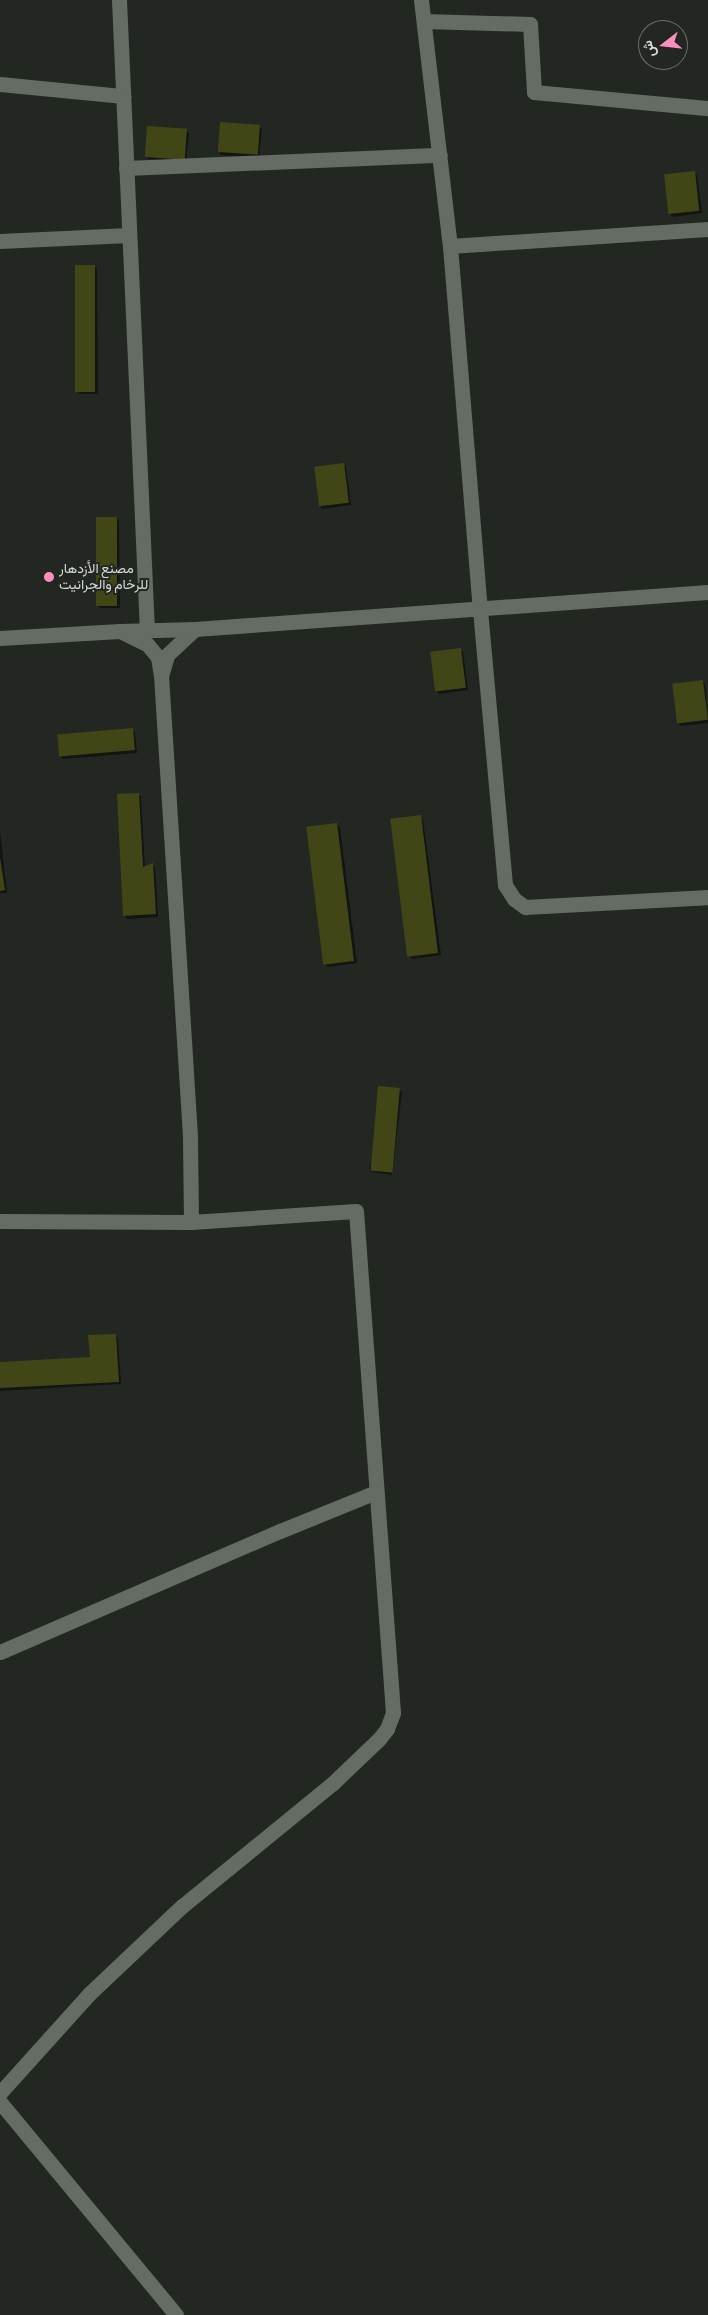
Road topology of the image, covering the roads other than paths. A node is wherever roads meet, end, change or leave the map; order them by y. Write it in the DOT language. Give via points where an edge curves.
graph roads {
  1 [pos="119,0"];
  2 [pos="421,0"];
  3 [pos="424,21"];
  4 [pos="0,84"];
  5 [pos="123,96"];
  6 [pos="708,108"];
  7 [pos="440,155"];
  8 [pos="126,168"];
  9 [pos="708,229"];
  10 [pos="129,235"];
  11 [pos="0,240"];
  12 [pos="450,246"];
  13 [pos="708,592"];
  14 [pos="480,610"];
  15 [pos="195,629"];
  16 [pos="120,630"];
  17 [pos="147,630"];
  18 [pos="0,638"];
  19 [pos="161,675"];
  20 [pos="708,897"];
  21 [pos="0,1221"];
  22 [pos="191,1222"];
  23 [pos="376,1492"];
  24 [pos="0,1652"];
  25 [pos="0,2093"];
  26 [pos="0,2102"];
  27 [pos="176,2315"];
  1 -- 5 [label="street"];
  2 -- 3 [label="street"];
  3 -- 6 [label="street" via="530,24 534,92"];
  3 -- 7 [label="street"];
  4 -- 5 [label="street"];
  5 -- 8 [label="street"];
  7 -- 8 [label="street"];
  7 -- 12 [label="street"];
  8 -- 10 [label="street"];
  9 -- 12 [label="street"];
  10 -- 11 [label="street"];
  10 -- 17 [label="street"];
  12 -- 14 [label="street"];
  13 -- 14 [label="street"];
  14 -- 15 [label="street"];
  14 -- 20 [label="street" via="505,885 514,899 525,906"];
  15 -- 17 [label="street"];
  15 -- 19 [label="street" via="167,655"];
  16 -- 17 [label="street"];
  16 -- 18 [label="street"];
  16 -- 19 [label="street" via="147,644 158,657"];
  19 -- 22 [label="street" via="190,1139"];
  21 -- 22 [label="street"];
  22 -- 23 [label="street" via="356,1211"];
  23 -- 24 [label="street"];
  23 -- 25 [label="street" via="392,1713 387,1729 333,1783 182,1906 89,1994"];
  26 -- 27 [label="street"];
}
